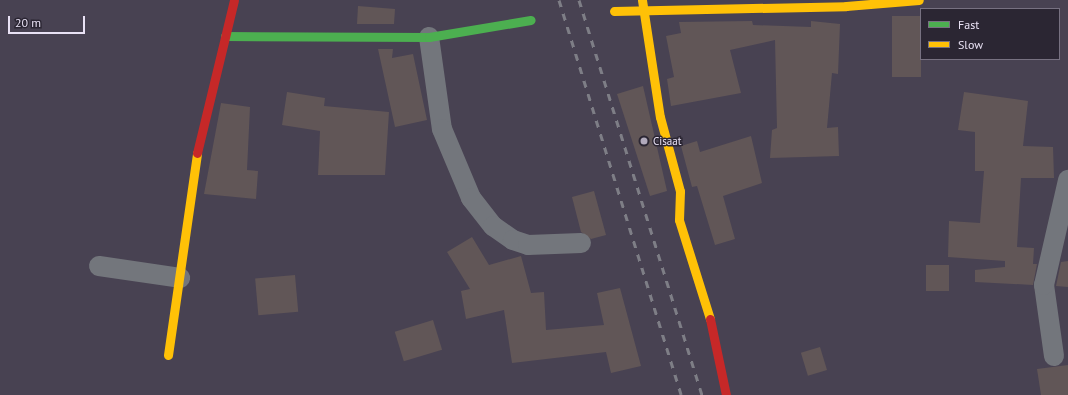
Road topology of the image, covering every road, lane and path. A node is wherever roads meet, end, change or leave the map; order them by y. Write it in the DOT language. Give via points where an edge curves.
graph roads {
  1 [pos="234,0"];
  2 [pos="919,0"];
  3 [pos="643,4"];
  4 [pos="614,11"];
  5 [pos="531,20"];
  6 [pos="225,36"];
  7 [pos="429,37"];
  8 [pos="1068,180"];
  9 [pos="581,243"];
  10 [pos="98,266"];
  11 [pos="180,278"];
  12 [pos="168,355"];
  13 [pos="1054,356"];
  14 [pos="726,395"];
  1 -- 6 [label="street"];
  2 -- 3 [label="street" via="846,6"];
  3 -- 4 [label="street"];
  3 -- 14 [label="street" via="660,117 680,191 679,220 718,343"];
  5 -- 7 [label="street"];
  6 -- 7 [label="street"];
  6 -- 11 [label="street" via="220,47 194,168"];
  7 -- 9 [label="street" via="442,129 471,198 493,226 513,240 528,245"];
  8 -- 13 [label="street" via="1044,285"];
  10 -- 11 [label="street"];
  11 -- 12 [label="street"];
}
